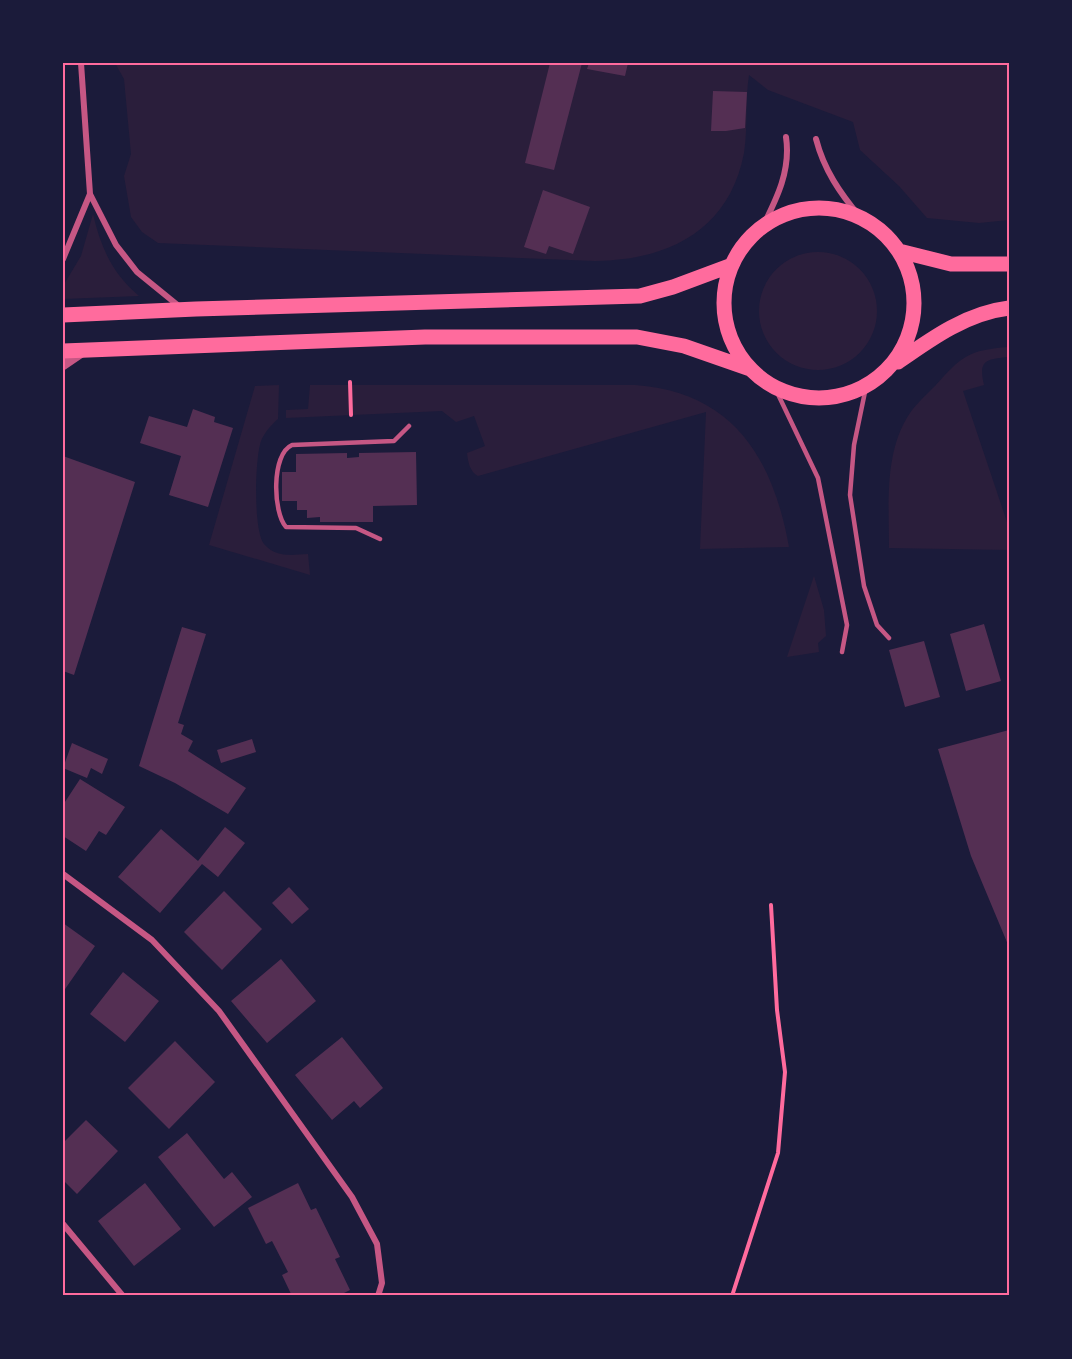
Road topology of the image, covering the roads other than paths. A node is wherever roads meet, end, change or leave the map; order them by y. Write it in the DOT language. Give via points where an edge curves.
graph roads {
  1 [pos="81,63"];
  2 [pos="786,138"];
  3 [pos="816,139"];
  4 [pos="90,194"];
  5 [pos="860,217"];
  6 [pos="763,226"];
  7 [pos="899,250"];
  8 [pos="63,259"];
  9 [pos="1009,264"];
  10 [pos="732,265"];
  11 [pos="1009,308"];
  12 [pos="183,309"];
  13 [pos="63,315"];
  14 [pos="86,350"];
  15 [pos="63,351"];
  16 [pos="63,365"];
  17 [pos="891,367"];
  18 [pos="750,369"];
  19 [pos="866,387"];
  20 [pos="775,388"];
  21 [pos="409,426"];
  22 [pos="380,539"];
  23 [pos="889,638"];
  24 [pos="842,652"];
  25 [pos="63,874"];
  26 [pos="63,1224"];
  27 [pos="123,1296"];
  28 [pos="378,1296"];
  1 -- 4 [label="street"];
  2 -- 6 [label="street" via="789,154 785,171"];
  3 -- 5 [label="street" via="828,172"];
  4 -- 8 [label="street"];
  4 -- 12 [label="street" via="116,245 136,272"];
  5 -- 6 [label="main road" via="836,210 810,209 786,214"];
  5 -- 7 [label="main road"];
  6 -- 10 [label="main road" via="745,243"];
  7 -- 9 [label="main road" via="951,264"];
  7 -- 17 [label="main road" via="912,279 915,310 908,340"];
  10 -- 12 [label="main road" via="640,296"];
  10 -- 18 [label="main road" via="724,292 725,320 734,346"];
  11 -- 17 [label="main road" via="974,316 933,336"];
  12 -- 13 [label="main road"];
  14 -- 15 [label="main road"];
  14 -- 16 [label="street"];
  14 -- 18 [label="main road" via="425,337 637,337 684,346"];
  17 -- 19 [label="main road"];
  18 -- 20 [label="main road"];
  19 -- 20 [label="main road" via="837,398 805,398"];
  19 -- 23 [label="lane" via="854,445 850,495 864,586 877,625"];
  20 -- 24 [label="lane" via="818,478 847,625"];
  21 -- 22 [label="lane" via="394,441 292,445 280,454 279,516 286,527 356,528"];
  25 -- 28 [label="street" via="152,940 219,1011 352,1197 377,1244 382,1283"];
  26 -- 27 [label="street"];
}
